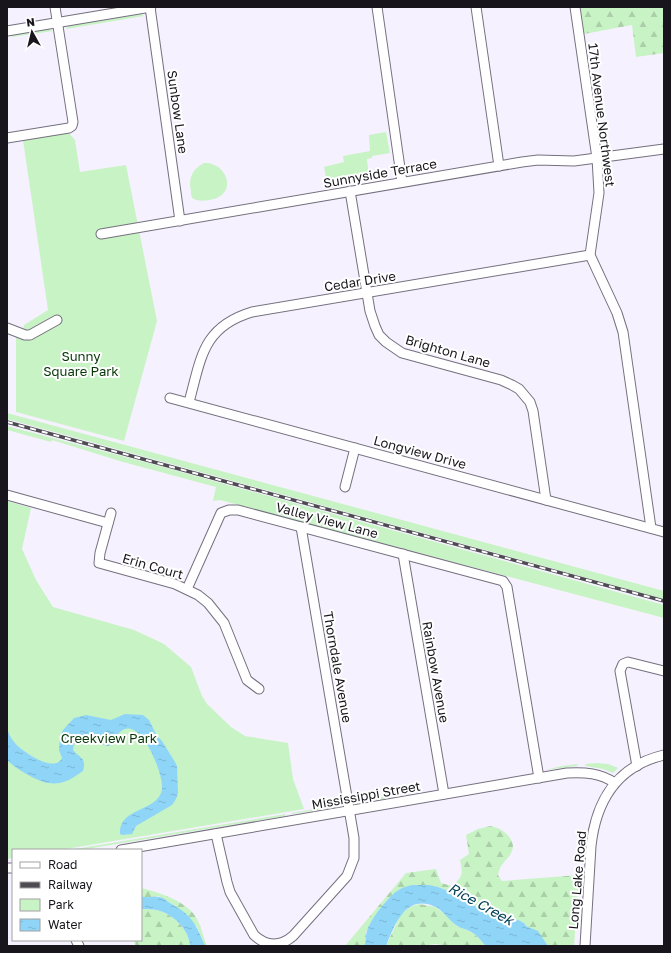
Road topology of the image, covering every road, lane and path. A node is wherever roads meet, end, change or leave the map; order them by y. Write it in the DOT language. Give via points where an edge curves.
graph roads {
  1 [pos="55,7"];
  2 [pos="150,7"];
  3 [pos="378,7"];
  4 [pos="476,7"];
  5 [pos="575,7"];
  6 [pos="58,22"];
  7 [pos="7,31"];
  8 [pos="7,138"];
  9 [pos="664,149"];
  10 [pos="597,158"];
  11 [pos="499,166"];
  12 [pos="402,182"];
  13 [pos="350,191"];
  14 [pos="180,221"];
  15 [pos="101,234"];
  16 [pos="590,255"];
  17 [pos="367,293"];
  18 [pos="57,320"];
  19 [pos="7,328"];
  20 [pos="170,398"];
  21 [pos="189,402"];
  22 [pos="355,448"];
  23 [pos="345,488"];
  24 [pos="7,495"];
  25 [pos="546,500"];
  26 [pos="111,513"];
  27 [pos="108,523"];
  28 [pos="301,527"];
  29 [pos="651,528"];
  30 [pos="664,532"];
  31 [pos="403,554"];
  32 [pos="187,589"];
  33 [pos="616,657"];
  34 [pos="623,664"];
  35 [pos="664,671"];
  36 [pos="258,689"];
  37 [pos="664,756"];
  38 [pos="636,766"];
  39 [pos="539,778"];
  40 [pos="615,783"];
  41 [pos="444,794"];
  42 [pos="349,811"];
  43 [pos="216,834"];
  44 [pos="127,849"];
  45 [pos="584,946"];
  1 -- 6 [label="street"];
  2 -- 6 [label="street"];
  2 -- 14 [label="street, Sunbow Lane"];
  3 -- 12 [label="street"];
  4 -- 11 [label="street"];
  5 -- 10 [label="street, 17th Avenue Northwest"];
  6 -- 7 [label="street"];
  6 -- 8 [label="street" via="72,126"];
  9 -- 10 [label="street, Sunnyside Terrace"];
  10 -- 11 [label="street, Sunnyside Terrace" via="574,162 538,160"];
  10 -- 16 [label="street, 17th Avenue Northwest" via="599,194"];
  11 -- 12 [label="street, Sunnyside Terrace"];
  12 -- 13 [label="street, Sunnyside Terrace"];
  13 -- 14 [label="street, Sunnyside Terrace"];
  13 -- 17 [label="street, Brighton Lane"];
  14 -- 15 [label="street, Sunnyside Terrace"];
  16 -- 17 [label="street, Cedar Drive"];
  16 -- 29 [label="street" via="623,332"];
  17 -- 21 [label="street, Cedar Drive" via="252,312 228,321 210,338 205,348"];
  17 -- 25 [label="street, Brighton Lane" via="375,326 386,342 394,348 413,357 501,380 525,395 533,410"];
  18 -- 19 [label="street" via="30,335"];
  20 -- 21 [label="street, Longview Drive"];
  21 -- 22 [label="street, Longview Drive"];
  22 -- 23 [label="street"];
  22 -- 25 [label="street, Longview Drive"];
  24 -- 27 [label="street"];
  25 -- 29 [label="street, Longview Drive"];
  26 -- 27 [label="street, Erin Court"];
  27 -- 32 [label="street, Erin Court" via="99,563"];
  28 -- 31 [label="street, Valley View Lane"];
  28 -- 32 [label="street, Valley View Lane" via="238,510 221,512"];
  28 -- 42 [label="street, Thorndale Avenue"];
  29 -- 30 [label="street, Longview Drive"];
  31 -- 39 [label="street, Valley View Lane" via="506,583"];
  31 -- 41 [label="street, Rainbow Avenue"];
  32 -- 36 [label="street, Erin Court" via="208,603 216,612 228,633 247,680"];
  33 -- 34 [label="street"];
  34 -- 35 [label="street" via="628,662"];
  34 -- 38 [label="street" via="620,670"];
  37 -- 38 [label="street, Long Lake Road"];
  38 -- 40 [label="street, Long Lake Road"];
  39 -- 40 [label="street, Mississippi Street" via="586,772 600,775"];
  39 -- 41 [label="street, Mississippi Street"];
  40 -- 45 [label="street, Long Lake Road" via="603,801 593,830"];
  41 -- 42 [label="street, Mississippi Street"];
  42 -- 43 [label="street, Mississippi Street"];
  42 -- 43 [label="street, Thorndale Avenue" via="355,848 347,876 288,941 276,945 259,940 251,931 230,892"];
  43 -- 44 [label="street, Mississippi Street"];
}
